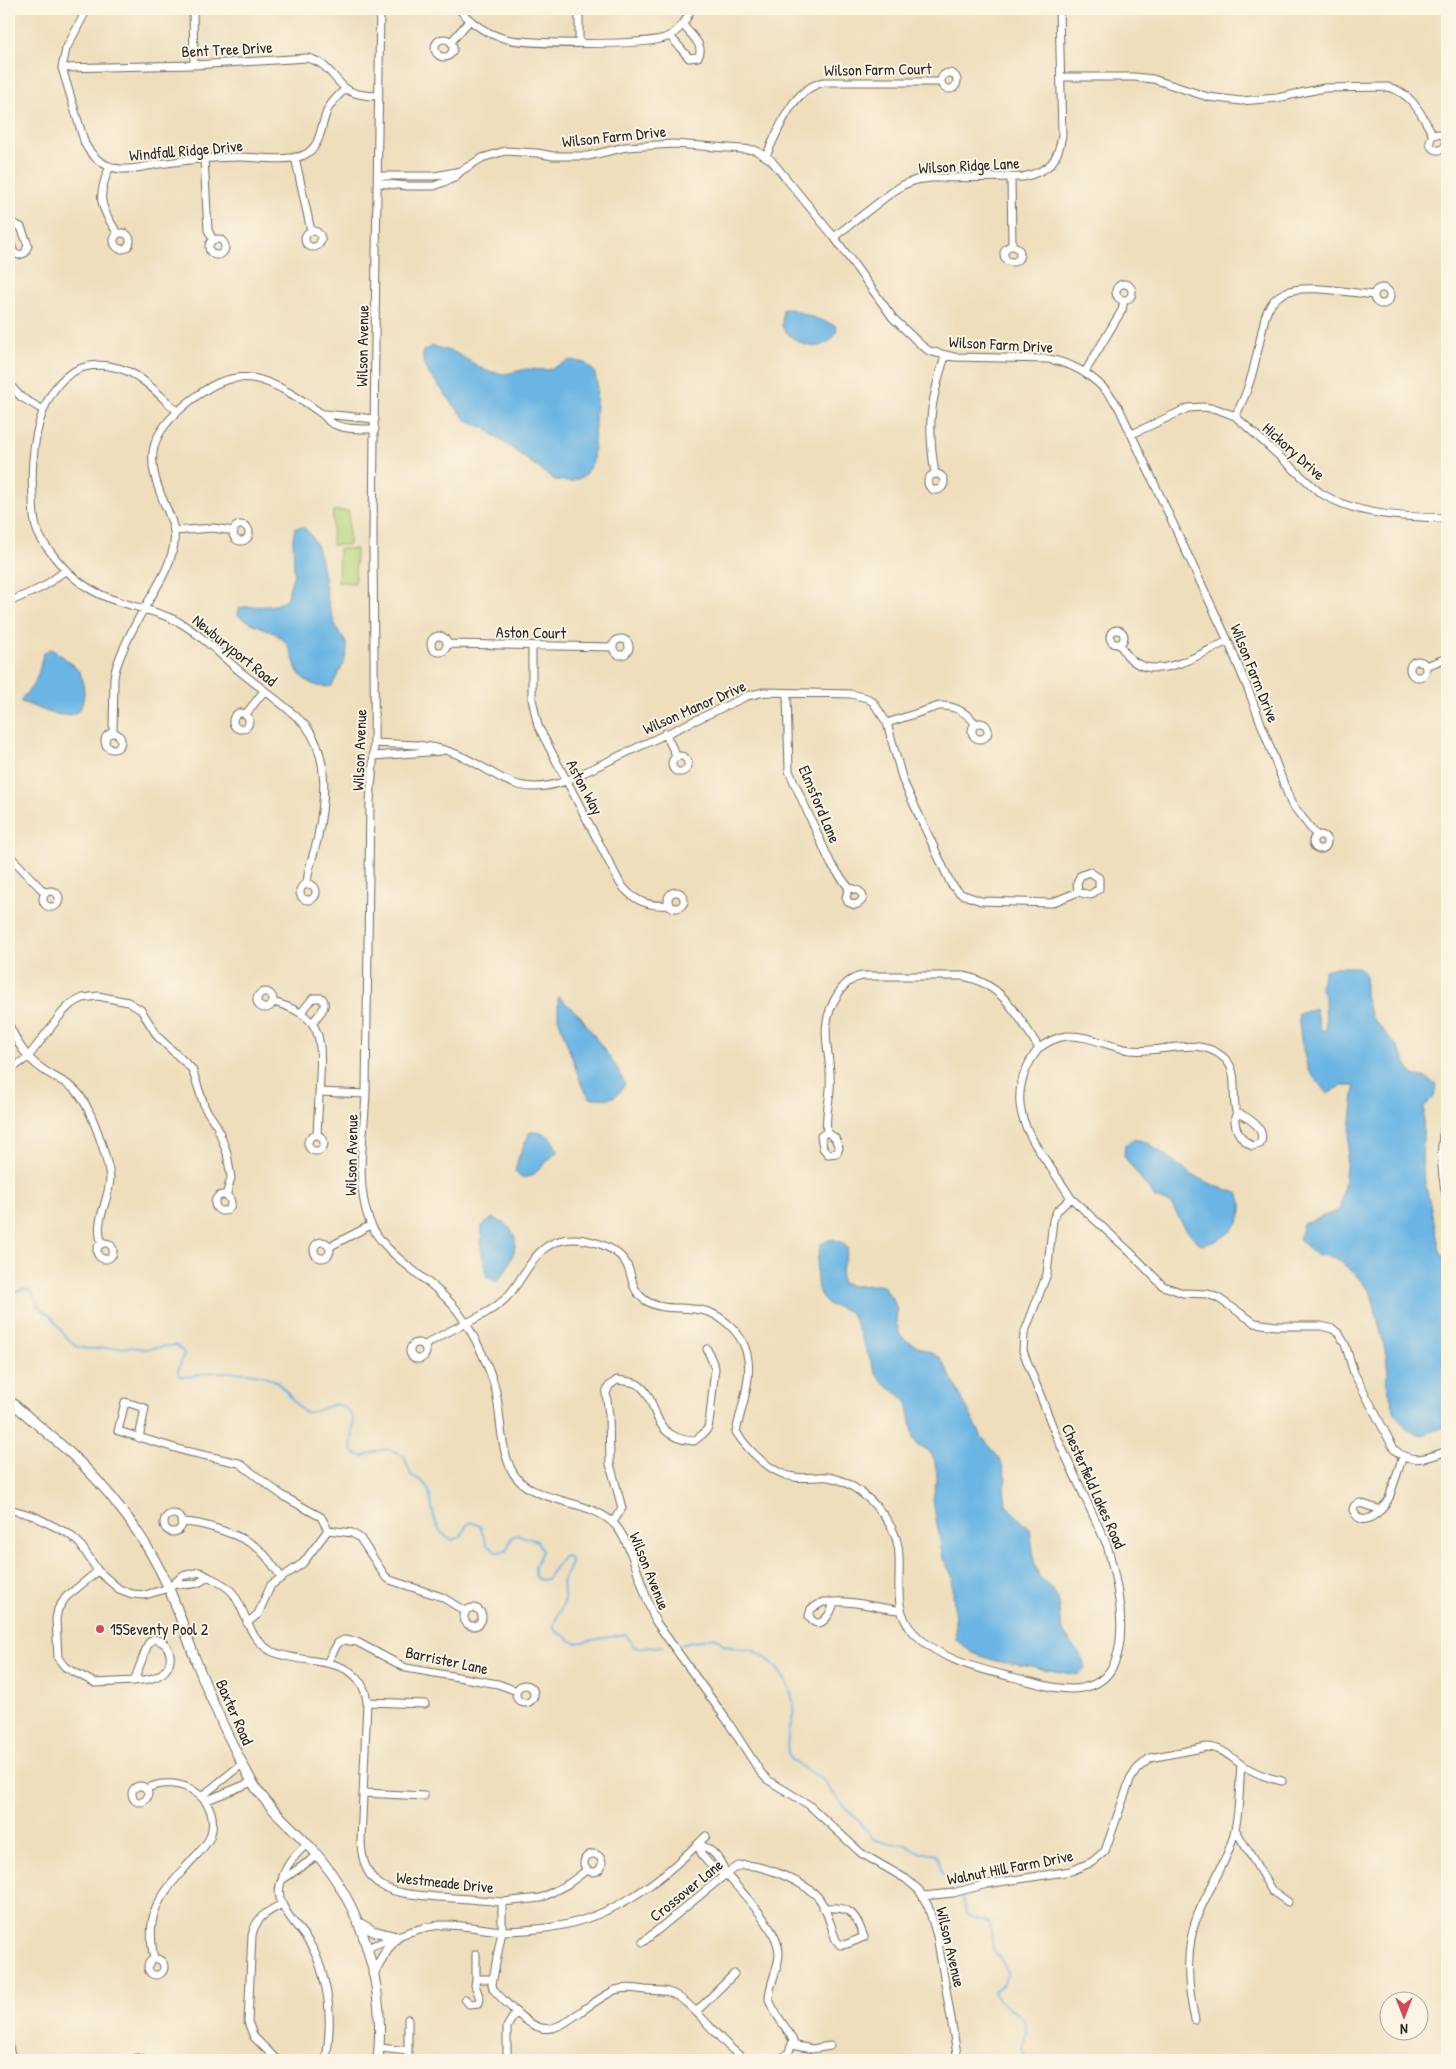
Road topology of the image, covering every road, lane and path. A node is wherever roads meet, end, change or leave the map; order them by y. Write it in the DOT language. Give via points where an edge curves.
graph roads {
  1 [pos="87,9"];
  2 [pos="193,9"];
  3 [pos="380,9"];
  4 [pos="459,9"];
  5 [pos="579,9"];
  6 [pos="691,9"];
  7 [pos="1059,9"];
  8 [pos="470,20"];
  9 [pos="683,25"];
  10 [pos="670,36"];
  11 [pos="451,42"];
  12 [pos="579,43"];
  13 [pos="194,65"];
  14 [pos="62,68"];
  15 [pos="1062,77"];
  16 [pos="941,82"];
  17 [pos="345,89"];
  18 [pos="379,96"];
  19 [pos="1434,135"];
  20 [pos="766,156"];
  21 [pos="295,157"];
  22 [pos="204,159"];
  23 [pos="110,166"];
  24 [pos="1011,178"];
  25 [pos="378,180"];
  26 [pos="9,226"];
  27 [pos="311,231"];
  28 [pos="118,234"];
  29 [pos="834,237"];
  30 [pos="9,238"];
  31 [pos="213,240"];
  32 [pos="1012,246"];
  33 [pos="11,251"];
  34 [pos="1374,295"];
  35 [pos="1124,300"];
  36 [pos="945,356"];
  37 [pos="1085,372"];
  38 [pos="9,384"];
  39 [pos="42,410"];
  40 [pos="177,412"];
  41 [pos="324,414"];
  42 [pos="1235,416"];
  43 [pos="375,419"];
  44 [pos="375,429"];
  45 [pos="1132,434"];
  46 [pos="935,474"];
  47 [pos="1447,518"];
  48 [pos="174,531"];
  49 [pos="234,531"];
  50 [pos="66,570"];
  51 [pos="9,602"];
  52 [pos="145,608"];
  53 [pos="1228,641"];
  54 [pos="449,644"];
  55 [pos="1120,644"];
  56 [pos="532,646"];
  57 [pos="614,647"];
  58 [pos="1447,658"];
  59 [pos="1426,666"];
  60 [pos="264,691"];
  61 [pos="788,694"];
  62 [pos="246,714"];
  63 [pos="887,723"];
  64 [pos="976,724"];
  65 [pos="113,733"];
  66 [pos="665,733"];
  67 [pos="374,743"];
  68 [pos="448,750"];
  69 [pos="374,756"];
  70 [pos="677,757"];
  71 [pos="566,781"];
  72 [pos="1316,835"];
  73 [pos="9,855"];
  74 [pos="307,885"];
  75 [pos="848,888"];
  76 [pos="44,892"];
  77 [pos="1078,892"];
  78 [pos="668,905"];
  79 [pos="273,1002"];
  80 [pos="301,1013"];
  81 [pos="312,1023"];
  82 [pos="9,1025"];
  83 [pos="1039,1048"];
  84 [pos="28,1057"];
  85 [pos="9,1071"];
  86 [pos="319,1092"];
  87 [pos="366,1094"];
  88 [pos="1237,1115"];
  89 [pos="1447,1115"];
  90 [pos="826,1132"];
  91 [pos="317,1134"];
  92 [pos="226,1196"];
  93 [pos="1071,1198"];
  94 [pos="1447,1199"];
  95 [pos="371,1225"];
  96 [pos="102,1244"];
  97 [pos="329,1247"];
  98 [pos="466,1322"];
  99 [pos="424,1346"];
  100 [pos="707,1348"];
  101 [pos="9,1400"];
  102 [pos="139,1438"];
  103 [pos="1447,1451"];
  104 [pos="1403,1456"];
  105 [pos="9,1510"];
  106 [pos="1381,1510"];
  107 [pos="181,1522"];
  108 [pos="613,1522"];
  109 [pos="328,1530"];
  110 [pos="98,1571"];
  111 [pos="281,1577"];
  112 [pos="173,1586"];
  113 [pos="834,1602"];
  114 [pos="900,1610"];
  115 [pos="466,1612"];
  116 [pos="247,1623"];
  117 [pos="328,1661"];
  118 [pos="134,1681"];
  119 [pos="517,1691"];
  120 [pos="368,1702"];
  121 [pos="425,1704"];
  122 [pos="242,1764"];
  123 [pos="1240,1764"];
  124 [pos="1282,1780"];
  125 [pos="252,1782"];
  126 [pos="146,1790"];
  127 [pos="364,1793"];
  128 [pos="424,1796"];
  129 [pos="203,1799"];
  130 [pos="1235,1829"];
  131 [pos="706,1836"];
  132 [pos="307,1844"];
  133 [pos="698,1844"];
  134 [pos="318,1855"];
  135 [pos="587,1870"];
  136 [pos="726,1874"];
  137 [pos="282,1880"];
  138 [pos="923,1896"];
  139 [pos="502,1902"];
  140 [pos="1288,1902"];
  141 [pos="282,1904"];
  142 [pos="823,1908"];
  143 [pos="359,1923"];
  144 [pos="502,1931"];
  145 [pos="397,1937"];
  146 [pos="643,1942"];
  147 [pos="366,1948"];
  148 [pos="476,1954"];
  149 [pos="154,1959"];
  150 [pos="374,1974"];
  151 [pos="734,1974"];
  152 [pos="476,1979"];
  153 [pos="492,1979"];
  154 [pos="465,1999"];
  155 [pos="696,2012"];
  156 [pos="515,2013"];
  157 [pos="408,2019"];
  158 [pos="1195,2020"];
  159 [pos="792,2045"];
  160 [pos="830,2046"];
  161 [pos="9,2047"];
  162 [pos="380,2048"];
  163 [pos="408,2052"];
  164 [pos="12,2060"];
  165 [pos="132,2060"];
  166 [pos="144,2060"];
  167 [pos="277,2060"];
  168 [pos="326,2060"];
  169 [pos="378,2060"];
  170 [pos="408,2060"];
  171 [pos="507,2060"];
  172 [pos="746,2060"];
  173 [pos="778,2060"];
  174 [pos="958,2060"];
  1 -- 14 [label="street" via="66,49"];
  2 -- 13 [label="street"];
  3 -- 18 [label="street, Wilson Avenue"];
  4 -- 8 [label="street"];
  5 -- 12 [label="street"];
  6 -- 9 [label="street"];
  7 -- 15 [label="street, Wilson Ridge Lane"];
  8 -- 11 [label="street"];
  8 -- 12 [label="street" via="485,31 513,41"];
  9 -- 10 [label="street"];
  9 -- 10 [label="street" via="701,46 698,57 689,58"];
  10 -- 12 [label="street" via="650,42"];
  13 -- 14 [label="street, Bent Tree Drive"];
  13 -- 17 [label="street, Bent Tree Drive" via="307,58 324,65"];
  14 -- 23 [label="street, Windfall Ridge Drive" via="85,144 100,162"];
  15 -- 19 [label="street" via="1134,76 1208,97 1241,101 1277,98 1324,88 1386,87 1411,100"];
  15 -- 24 [label="street, Wilson Ridge Lane" via="1062,135 1058,154 1038,174"];
  16 -- 20 [label="street, Wilson Farm Court" via="824,82 812,86 792,106"];
  17 -- 18 [label="street"];
  17 -- 21 [label="street, Windfall Ridge Drive" via="327,111 314,148"];
  18 -- 25 [label="street, Wilson Avenue"];
  20 -- 25 [label="street, Wilson Farm Drive" via="743,148 674,144 626,147 588,156 505,151 482,158 454,178 434,186 408,186"];
  20 -- 29 [label="street, Wilson Farm Drive"];
  21 -- 22 [label="street, Windfall Ridge Drive"];
  21 -- 27 [label="street"];
  22 -- 23 [label="street, Windfall Ridge Drive" via="134,169"];
  22 -- 31 [label="street" via="208,230"];
  23 -- 28 [label="street" via="101,193 104,211"];
  24 -- 29 [label="street, Wilson Ridge Lane" via="916,180 891,192"];
  24 -- 32 [label="street"];
  25 -- 43 [label="street, Wilson Avenue"];
  26 -- 33 [label="street" via="21,227 28,245 22,254"];
  29 -- 36 [label="street, Wilson Farm Drive" via="903,329 929,351"];
  30 -- 33 [label="street"];
  34 -- 42 [label="street" via="1300,289 1276,298 1264,317 1252,378"];
  35 -- 37 [label="street" via="1122,310"];
  36 -- 37 [label="street, Wilson Farm Drive" via="1043,358 1065,362"];
  36 -- 46 [label="street" via="930,409 930,444"];
  37 -- 45 [label="street, Wilson Farm Drive" via="1110,394"];
  38 -- 39 [label="street" via="21,397"];
  39 -- 40 [label="street, Newburyport Road" via="63,380 79,369 97,366 135,375"];
  39 -- 50 [label="street, Newburyport Road" via="33,452 34,516 37,530"];
  40 -- 41 [label="street" via="213,384 232,378 250,378 271,383"];
  40 -- 48 [label="street" via="157,435 152,457 154,476"];
  41 -- 43 [label="street"];
  41 -- 44 [label="street" via="337,424"];
  42 -- 45 [label="street, Hickory Drive" via="1210,407 1188,408"];
  42 -- 47 [label="street, Hickory Drive" via="1329,498 1377,513"];
  43 -- 44 [label="street, Wilson Avenue"];
  44 -- 67 [label="street, Wilson Avenue"];
  45 -- 53 [label="street, Wilson Farm Drive"];
  48 -- 49 [label="street" via="213,528"];
  48 -- 52 [label="street" via="170,560"];
  50 -- 51 [label="street" via="43,587"];
  50 -- 52 [label="street, Newburyport Road" via="90,590"];
  52 -- 60 [label="street, Newburyport Road" via="184,625"];
  52 -- 65 [label="street" via="116,668"];
  53 -- 55 [label="street" via="1171,666 1155,668 1135,663"];
  53 -- 72 [label="street, Wilson Farm Drive" via="1291,803"];
  54 -- 56 [label="street, Aston Court"];
  56 -- 57 [label="street, Aston Court"];
  56 -- 71 [label="street, Aston Way" via="534,716"];
  58 -- 59 [label="street"];
  60 -- 62 [label="street"];
  60 -- 74 [label="street, Newburyport Road" via="306,726 318,745 324,770 318,837"];
  61 -- 63 [label="street, Wilson Manor Drive" via="858,695 873,702"];
  61 -- 66 [label="street, Wilson Manor Drive" via="764,692 747,696"];
  61 -- 75 [label="street, Elmsford Lane" via="789,771 831,864"];
  63 -- 64 [label="street" via="946,705 964,712"];
  63 -- 77 [label="street, Wilson Manor Drive" via="903,781 955,890 967,898 981,901 1051,903"];
  66 -- 70 [label="street"];
  66 -- 71 [label="street, Wilson Manor Drive"];
  67 -- 68 [label="street, Wilson Manor Drive"];
  67 -- 69 [label="street, Wilson Avenue"];
  68 -- 69 [label="street"];
  68 -- 71 [label="street, Wilson Manor Drive" via="515,785 536,788"];
  69 -- 87 [label="street, Wilson Avenue" via="370,796"];
  71 -- 78 [label="street, Aston Way" via="620,884 633,897 650,905"];
  73 -- 76 [label="street"];
  79 -- 80 [label="street"];
  80 -- 81 [label="street"];
  80 -- 81 [label="street" via="313,998 322,998 325,1006"];
  81 -- 86 [label="street" via="321,1044"];
  82 -- 84 [label="street"];
  83 -- 88 [label="street" via="1050,1040 1069,1036 1132,1050 1193,1046 1213,1051 1231,1067"];
  83 -- 90 [label="street" via="1008,1001 980,980 964,976 854,978 837,995 825,1028 830,1089"];
  83 -- 93 [label="street" via="1024,1073 1019,1103 1021,1118 1035,1147"];
  84 -- 85 [label="street"];
  84 -- 92 [label="street" via="62,1013 77,1001 105,997 135,1006 146,1016 158,1037 192,1069 205,1108 217,1126 227,1153 231,1178"];
  84 -- 96 [label="street" via="71,1086 89,1110 110,1177 110,1188 99,1222"];
  86 -- 87 [label="street"];
  86 -- 91 [label="street"];
  87 -- 95 [label="street, Wilson Avenue" via="362,1188"];
  88 -- 88 [label="street" via="1234,1120 1241,1137 1252,1146 1260,1144 1261,1130 1244,1116"];
  89 -- 94 [label="street" via="1440,1149"];
  93 -- 104 [label="street" via="1163,1286 1183,1293 1208,1294 1218,1298 1255,1323 1334,1329 1340,1334 1354,1373 1394,1448"];
  93 -- 114 [label="street, Chesterfield Lakes Road" via="1057,1211 1053,1220 1047,1274 1024,1334 1023,1351 1055,1433 1107,1545 1120,1618 1118,1656 1112,1669 1099,1681 1083,1688 1063,1689 950,1659 912,1631"];
  95 -- 97 [label="street"];
  95 -- 98 [label="street, Wilson Avenue" via="386,1247 426,1279"];
  98 -- 99 [label="street"];
  98 -- 108 [label="street, Wilson Avenue" via="494,1384 505,1449 515,1476 530,1488 585,1507"];
  98 -- 114 [label="street, Chesterfield Lakes Road" via="506,1298 547,1245 577,1239 609,1248 618,1254 627,1265 632,1286 647,1302 707,1311 719,1316 739,1334 748,1357 748,1387 736,1432 745,1445 782,1473 794,1477 829,1477 856,1490 871,1502 893,1530 898,1546"];
  100 -- 108 [label="street" via="715,1368 710,1416 708,1428 694,1441 673,1437 666,1430 645,1391 636,1383 617,1380 608,1386 610,1464 622,1508"];
  101 -- 112 [label="main road, Baxter Road" via="98,1481"];
  102 -- 102 [label="street" via="146,1408 126,1402 118,1431"];
  102 -- 109 [label="street" via="239,1463 283,1496 321,1517"];
  103 -- 104 [label="street" via="1418,1459"];
  104 -- 106 [label="street" via="1389,1498"];
  105 -- 110 [label="street, Westmeade Drive" via="34,1516 69,1534"];
  107 -- 111 [label="street" via="195,1522 246,1541 267,1558"];
  108 -- 138 [label="street, Wilson Avenue" via="627,1546 656,1622 756,1767 768,1780 809,1805 861,1853 906,1879"];
  109 -- 111 [label="street" via="303,1563"];
  109 -- 115 [label="street" via="352,1533 360,1538 390,1580 442,1597"];
  110 -- 112 [label="street, Westmeade Drive" via="120,1588 138,1596"];
  110 -- 118 [label="street" via="66,1597 58,1608 58,1658 65,1667 95,1683"];
  111 -- 116 [label="street" via="271,1585 258,1614"];
  112 -- 116 [label="street, Westmeade Drive" via="185,1586 207,1577 223,1584 239,1601"];
  112 -- 122 [label="main road, Baxter Road" via="199,1669"];
  113 -- 114 [label="street"];
  116 -- 117 [label="street, Westmeade Drive" via="260,1642 271,1650 285,1656"];
  117 -- 119 [label="street, Barrister Lane" via="338,1643 350,1640 406,1668 493,1683"];
  117 -- 120 [label="street, Westmeade Drive" via="355,1676 366,1692"];
  118 -- 118 [label="street" via="150,1679 165,1670 170,1653 163,1642 150,1640"];
  120 -- 121 [label="street"];
  120 -- 127 [label="street, Westmeade Drive"];
  122 -- 125 [label="main road, Baxter Road"];
  122 -- 129 [label="street"];
  123 -- 124 [label="street, Walnut Hill Farm Drive" via="1266,1778"];
  123 -- 130 [label="street"];
  123 -- 138 [label="street, Walnut Hill Farm Drive" via="1225,1751 1207,1747 1150,1758 1133,1774 1100,1857 1071,1871"];
  125 -- 129 [label="street"];
  125 -- 132 [label="main road, Baxter Road" via="281,1819"];
  126 -- 129 [label="street" via="154,1785 176,1783 194,1790"];
  127 -- 128 [label="street"];
  127 -- 139 [label="street, Westmeade Drive" via="361,1854 370,1874 380,1885 398,1893"];
  129 -- 149 [label="street" via="211,1818 210,1838 157,1905 150,1939"];
  130 -- 140 [label="street" via="1272,1891"];
  130 -- 158 [label="street" via="1198,1914 1190,1944"];
  131 -- 133 [label="street"];
  132 -- 134 [label="main road, Baxter Road"];
  132 -- 137 [label="street" via="284,1870"];
  133 -- 136 [label="street" via="699,1853 716,1871"];
  133 -- 144 [label="street" via="650,1886 623,1904 567,1925"];
  134 -- 137 [label="street"];
  134 -- 143 [label="main road, Baxter Road"];
  135 -- 139 [label="street" via="541,1898"];
  136 -- 142 [label="street, Crossover Lane" via="740,1866 768,1869 793,1879 820,1899"];
  136 -- 146 [label="street, Crossover Lane"];
  136 -- 159 [label="street" via="765,1922 777,1946 778,1961 770,1999 788,2029"];
  137 -- 141 [label="street" via="279,1894"];
  138 -- 174 [label="street, Wilson Avenue" via="937,1936"];
  139 -- 144 [label="street, Westmeade Drive"];
  141 -- 167 [label="street" via="265,1913 254,1926 248,2022 254,2037"];
  141 -- 168 [label="street" via="311,1946 324,1980 329,2023"];
  142 -- 142 [label="street, Crossover Lane" via="840,1945 864,1937 856,1916 838,1907"];
  143 -- 145 [label="main road" via="373,1931"];
  143 -- 147 [label="main road, Baxter Road"];
  144 -- 145 [label="street" via="443,1925 419,1928"];
  144 -- 153 [label="street, Westmeade Drive"];
  145 -- 147 [label="street"];
  145 -- 150 [label="main road"];
  147 -- 150 [label="main road, Baxter Road"];
  148 -- 152 [label="street"];
  150 -- 162 [label="main road, Baxter Road" via="380,2015"];
  151 -- 155 [label="street"];
  152 -- 153 [label="street"];
  152 -- 154 [label="street" via="478,2003 469,2004"];
  153 -- 156 [label="street" via="493,1989"];
  155 -- 156 [label="street" via="668,1992 624,1987 556,2028 537,2028"];
  155 -- 172 [label="street" via="712,2031"];
  156 -- 171 [label="street" via="508,2026"];
  157 -- 163 [label="street"];
  159 -- 160 [label="street" via="812,2049"];
  159 -- 173 [label="street" via="788,2054"];
  161 -- 164 [label="street"];
  162 -- 163 [label="street"];
  162 -- 169 [label="main road, Baxter Road"];
  163 -- 170 [label="street"];
  165 -- 166 [label="street"];
}
